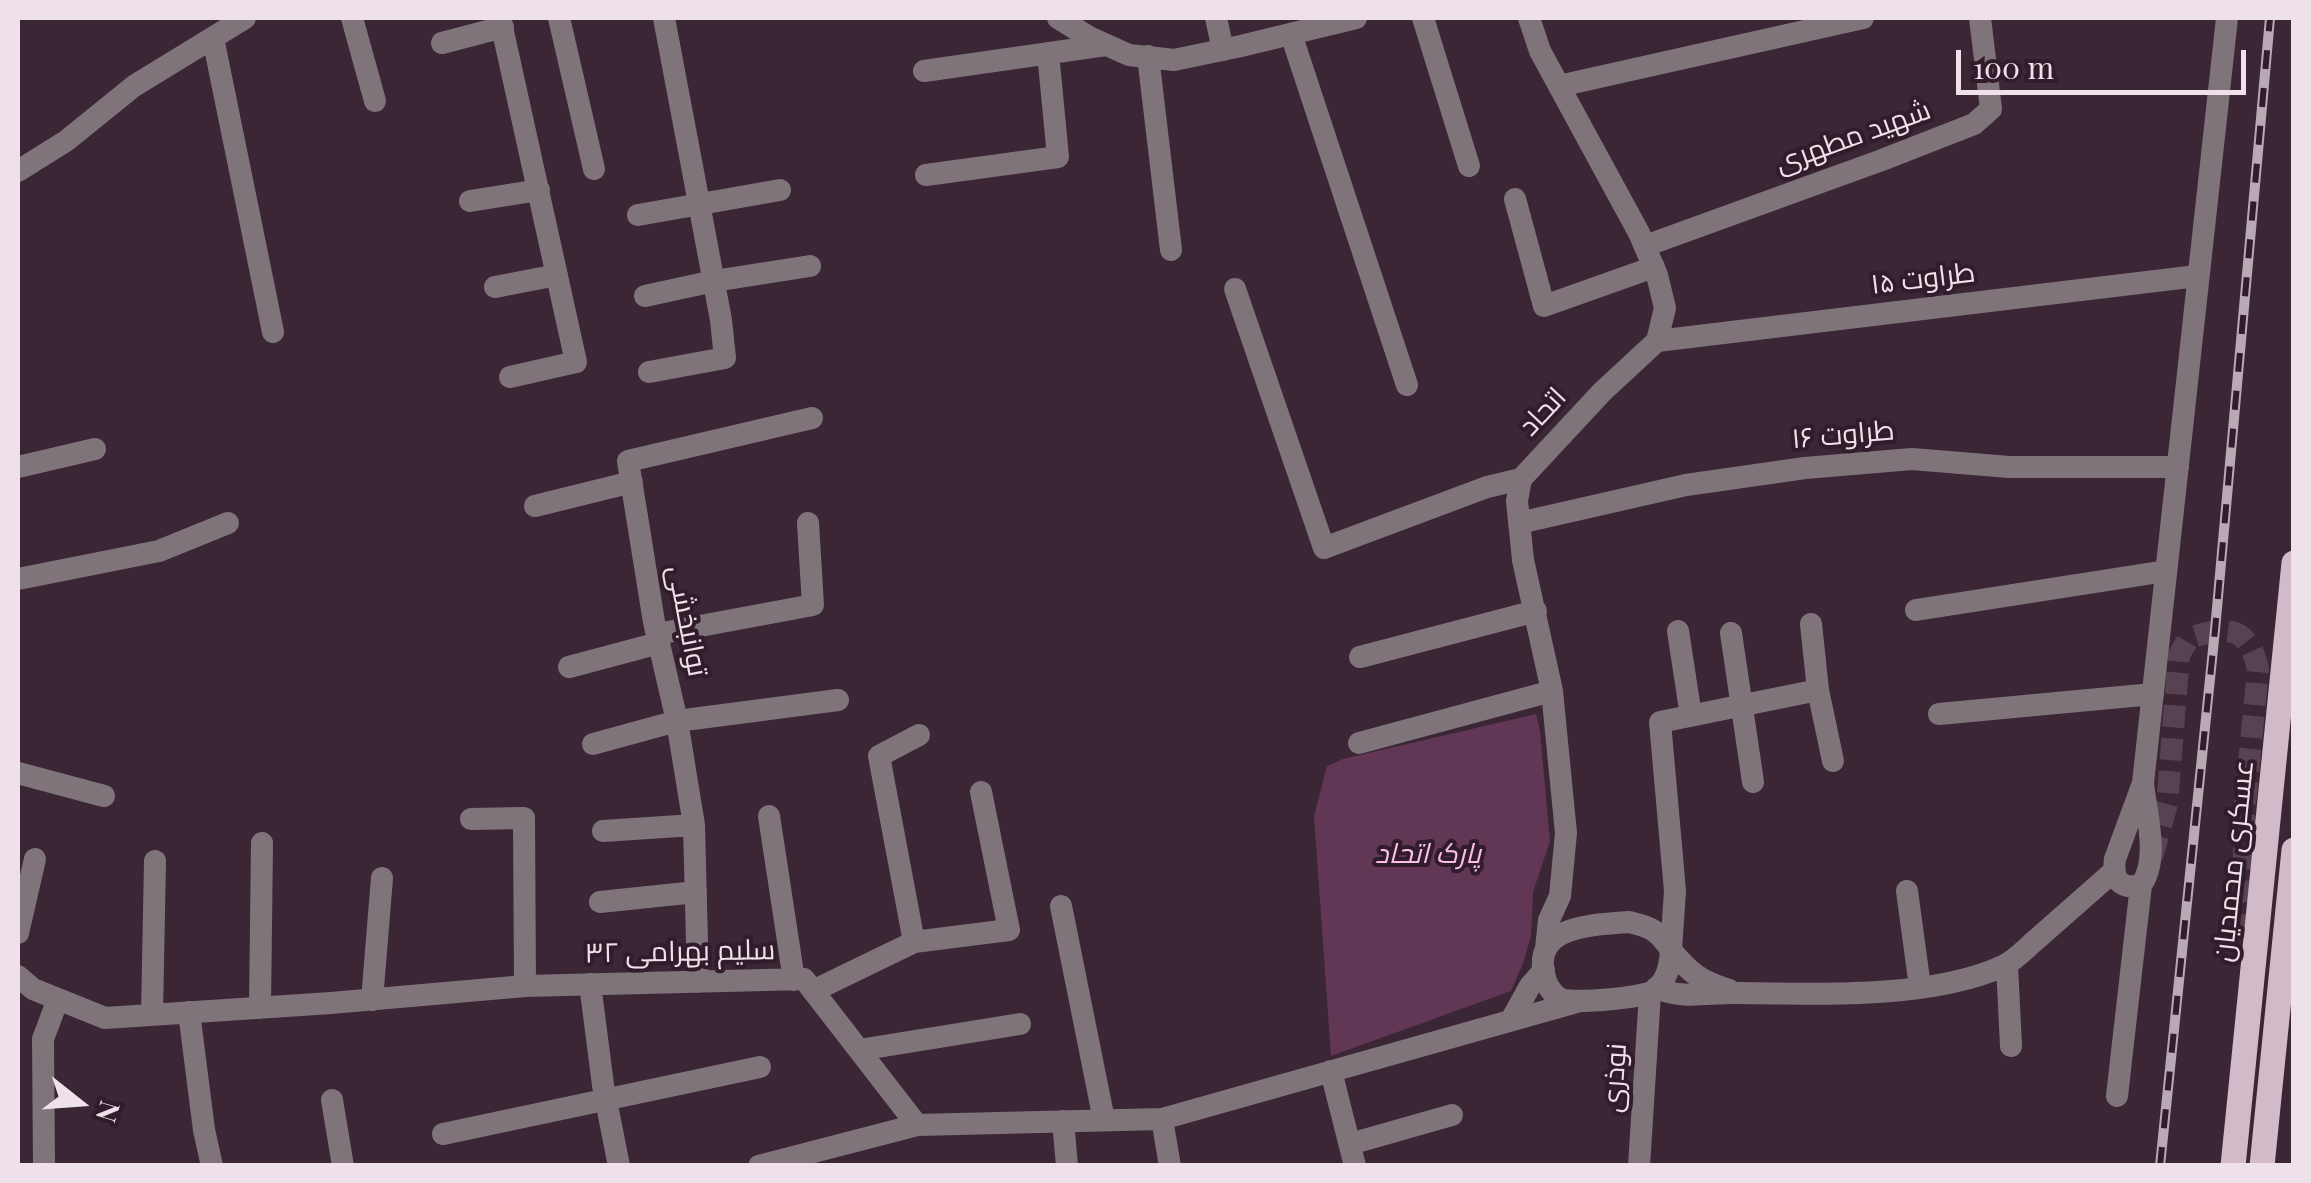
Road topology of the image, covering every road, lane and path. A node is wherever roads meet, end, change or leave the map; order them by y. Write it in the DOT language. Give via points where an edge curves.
graph roads {
  1 [pos="244,18"];
  2 [pos="352,18"];
  3 [pos="559,18"];
  4 [pos="664,18"];
  5 [pos="1058,18"];
  6 [pos="1216,18"];
  7 [pos="1356,18"];
  8 [pos="1423,18"];
  9 [pos="1529,18"];
  10 [pos="1862,18"];
  11 [pos="1980,18"];
  12 [pos="2227,18"];
  13 [pos="502,22"];
  14 [pos="1291,34"];
  15 [pos="213,38"];
  16 [pos="442,42"];
  17 [pos="1106,46"];
  18 [pos="1222,50"];
  19 [pos="1048,52"];
  20 [pos="1148,56"];
  21 [pos="924,71"];
  22 [pos="1559,86"];
  23 [pos="375,101"];
  24 [pos="1470,166"];
  25 [pos="594,169"];
  26 [pos="18,171"];
  27 [pos="926,175"];
  28 [pos="538,190"];
  29 [pos="780,190"];
  30 [pos="1515,199"];
  31 [pos="470,201"];
  32 [pos="700,202"];
  33 [pos="638,215"];
  34 [pos="1171,250"];
  35 [pos="1649,257"];
  36 [pos="810,266"];
  37 [pos="558,275"];
  38 [pos="2198,276"];
  39 [pos="714,282"];
  40 [pos="496,288"];
  41 [pos="1236,289"];
  42 [pos="645,296"];
  43 [pos="273,332"];
  44 [pos="1656,341"];
  45 [pos="649,372"];
  46 [pos="510,377"];
  47 [pos="1407,385"];
  48 [pos="812,418"];
  49 [pos="95,450"];
  50 [pos="18,467"];
  51 [pos="2178,468"];
  52 [pos="1521,479"];
  53 [pos="632,482"];
  54 [pos="535,506"];
  55 [pos="228,523"];
  56 [pos="808,523"];
  57 [pos="1520,523"];
  58 [pos="2294,562"];
  59 [pos="2166,571"];
  60 [pos="18,579"];
  61 [pos="1916,610"];
  62 [pos="1536,611"];
  63 [pos="1811,624"];
  64 [pos="1678,631"];
  65 [pos="1731,633"];
  66 [pos="658,639"];
  67 [pos="1360,658"];
  68 [pos="569,667"];
  69 [pos="1818,690"];
  70 [pos="1552,692"];
  71 [pos="2153,694"];
  72 [pos="838,700"];
  73 [pos="1742,705"];
  74 [pos="1939,714"];
  75 [pos="1691,716"];
  76 [pos="678,721"];
  77 [pos="919,735"];
  78 [pos="1359,743"];
  79 [pos="594,744"];
  80 [pos="1833,761"];
  81 [pos="18,773"];
  82 [pos="1754,782"];
  83 [pos="2144,783"];
  84 [pos="981,792"];
  85 [pos="104,796"];
  86 [pos="769,816"];
  87 [pos="471,819"];
  88 [pos="694,825"];
  89 [pos="603,831"];
  90 [pos="262,843"];
  91 [pos="2294,850"];
  92 [pos="36,859"];
  93 [pos="155,861"];
  94 [pos="2113,872"];
  95 [pos="382,878"];
  96 [pos="2141,886"];
  97 [pos="1676,891"];
  98 [pos="1907,891"];
  99 [pos="696,892"];
  100 [pos="1560,896"];
  101 [pos="600,902"];
  102 [pos="1061,906"];
  103 [pos="1641,924"];
  104 [pos="1570,930"];
  105 [pos="18,934"];
  106 [pos="914,942"];
  107 [pos="1672,950"];
  108 [pos="1545,960"];
  109 [pos="2007,965"];
  110 [pos="18,976"];
  111 [pos="698,982"];
  112 [pos="590,984"];
  113 [pos="804,985"];
  114 [pos="526,986"];
  115 [pos="1920,987"];
  116 [pos="1653,991"];
  117 [pos="1735,992"];
  118 [pos="58,999"];
  119 [pos="372,1000"];
  120 [pos="1577,1002"];
  121 [pos="260,1008"];
  122 [pos="189,1012"];
  123 [pos="152,1015"];
  124 [pos="1511,1020"];
  125 [pos="1020,1024"];
  126 [pos="2011,1046"];
  127 [pos="859,1050"];
  128 [pos="760,1067"];
  129 [pos="1331,1070"];
  130 [pos="2117,1096"];
  131 [pos="606,1098"];
  132 [pos="332,1100"];
  133 [pos="1452,1115"];
  134 [pos="1162,1118"];
  135 [pos="1104,1120"];
  136 [pos="1063,1121"];
  137 [pos="917,1125"];
  138 [pos="442,1134"];
  139 [pos="1353,1155"];
  140 [pos="44,1166"];
  141 [pos="212,1166"];
  142 [pos="343,1166"];
  143 [pos="619,1166"];
  144 [pos="758,1166"];
  145 [pos="1067,1166"];
  146 [pos="1170,1166"];
  147 [pos="1639,1166"];
  148 [pos="2233,1166"];
  149 [pos="2262,1166"];
  1 -- 15 [label="street"];
  2 -- 23 [label="street"];
  3 -- 25 [label="street"];
  4 -- 32 [label="street"];
  5 -- 17 [label="street"];
  6 -- 18 [label="street"];
  7 -- 14 [label="street"];
  8 -- 24 [label="street"];
  9 -- 22 [label="street"];
  10 -- 22 [label="street"];
  11 -- 35 [label="street, شهید مطهری" via="1991,109 1974,124"];
  12 -- 38 [label="street"];
  13 -- 16 [label="street"];
  13 -- 28 [label="street"];
  14 -- 18 [label="street"];
  14 -- 47 [label="street"];
  15 -- 26 [label="street"];
  15 -- 43 [label="street"];
  17 -- 19 [label="street"];
  17 -- 20 [label="street"];
  18 -- 20 [label="street" via="1174,60"];
  19 -- 21 [label="street"];
  19 -- 27 [label="street" via="1058,157"];
  20 -- 34 [label="street"];
  22 -- 35 [label="street"];
  28 -- 31 [label="street"];
  28 -- 37 [label="street"];
  29 -- 32 [label="street"];
  30 -- 35 [label="street" via="1544,306"];
  32 -- 33 [label="street"];
  32 -- 39 [label="street"];
  35 -- 44 [label="street" via="1665,308"];
  36 -- 39 [label="street"];
  37 -- 40 [label="street"];
  37 -- 46 [label="street" via="576,362"];
  38 -- 44 [label="street, طراوت ۱۵"];
  38 -- 51 [label="street"];
  39 -- 42 [label="street"];
  39 -- 45 [label="street" via="726,358"];
  41 -- 52 [label="street" via="1324,548"];
  44 -- 52 [label="street, اتحاد"];
  48 -- 53 [label="street" via="628,461"];
  49 -- 50 [label="street"];
  51 -- 57 [label="street, طراوت ۱۶" via="2009,468 1912,459 1686,485"];
  51 -- 59 [label="street"];
  52 -- 57 [label="street, اتحاد"];
  53 -- 54 [label="street"];
  53 -- 66 [label="street, توانبخشی"];
  55 -- 60 [label="street" via="159,551"];
  56 -- 66 [label="street" via="812,605"];
  57 -- 62 [label="street, اتحاد"];
  58 -- 148 [label="main road, عسکری محمدیان"];
  59 -- 61 [label="street"];
  59 -- 71 [label="street"];
  62 -- 67 [label="street"];
  62 -- 70 [label="street, اتحاد"];
  63 -- 69 [label="street"];
  64 -- 75 [label="street"];
  65 -- 73 [label="street"];
  66 -- 68 [label="street"];
  66 -- 76 [label="street, توانبخشی"];
  69 -- 73 [label="street"];
  69 -- 80 [label="street"];
  70 -- 78 [label="street"];
  70 -- 100 [label="street, اتحاد" via="1566,832"];
  71 -- 74 [label="street"];
  71 -- 83 [label="street"];
  72 -- 76 [label="street"];
  73 -- 75 [label="street"];
  73 -- 82 [label="street"];
  75 -- 97 [label="street" via="1660,722"];
  76 -- 79 [label="street"];
  76 -- 88 [label="street, توانبخشی"];
  77 -- 106 [label="street" via="879,756"];
  81 -- 85 [label="street"];
  83 -- 94 [label="street"];
  83 -- 96 [label="street" via="2151,844"];
  84 -- 106 [label="street" via="1009,930"];
  86 -- 113 [label="street"];
  87 -- 114 [label="street" via="524,818"];
  88 -- 89 [label="street"];
  88 -- 99 [label="street, توانبخشی"];
  90 -- 121 [label="street"];
  91 -- 149 [label="main road, عسکری محمدیان"];
  92 -- 105 [label="street"];
  93 -- 123 [label="street"];
  94 -- 96 [label="street" via="2124,884"];
  94 -- 109 [label="street"];
  95 -- 119 [label="street"];
  96 -- 130 [label="street"];
  97 -- 103 [label="street" via="1666,908"];
  97 -- 107 [label="street"];
  98 -- 115 [label="street"];
  99 -- 101 [label="street"];
  99 -- 111 [label="street, توانبخشی"];
  100 -- 104 [label="street, اتحاد"];
  100 -- 108 [label="street, اتحاد" via="1549,920"];
  102 -- 135 [label="street"];
  103 -- 104 [label="street"];
  103 -- 107 [label="street"];
  104 -- 108 [label="street" via="1553,940"];
  106 -- 113 [label="street"];
  107 -- 116 [label="street"];
  107 -- 117 [label="street" via="1706,983"];
  108 -- 120 [label="street" via="1552,993"];
  108 -- 124 [label="street"];
  109 -- 115 [label="street"];
  109 -- 126 [label="street"];
  110 -- 118 [label="street, سلیم بهرامی ۳۲"];
  111 -- 112 [label="street, سلیم بهرامی ۳۲"];
  111 -- 113 [label="street, سلیم بهرامی ۳۲"];
  112 -- 114 [label="street, سلیم بهرامی ۳۲"];
  112 -- 131 [label="street"];
  113 -- 127 [label="street"];
  114 -- 119 [label="street, سلیم بهرامی ۳۲"];
  115 -- 117 [label="street"];
  116 -- 117 [label="street"];
  116 -- 120 [label="street"];
  116 -- 147 [label="street, نوذری"];
  118 -- 123 [label="street, سلیم بهرامی ۳۲" via="105,1018"];
  118 -- 140 [label="street" via="43,1039"];
  119 -- 121 [label="street, سلیم بهرامی ۳۲"];
  120 -- 124 [label="street"];
  121 -- 122 [label="street, سلیم بهرامی ۳۲"];
  122 -- 123 [label="street, سلیم بهرامی ۳۲"];
  122 -- 141 [label="street"];
  124 -- 129 [label="street"];
  125 -- 127 [label="street"];
  127 -- 137 [label="street"];
  128 -- 131 [label="street"];
  129 -- 134 [label="street"];
  129 -- 139 [label="street"];
  131 -- 138 [label="street"];
  131 -- 143 [label="street"];
  132 -- 142 [label="street"];
  133 -- 139 [label="street"];
  134 -- 135 [label="street"];
  134 -- 146 [label="street"];
  135 -- 136 [label="street"];
  136 -- 137 [label="street"];
  136 -- 145 [label="street"];
  137 -- 144 [label="street"];
}
